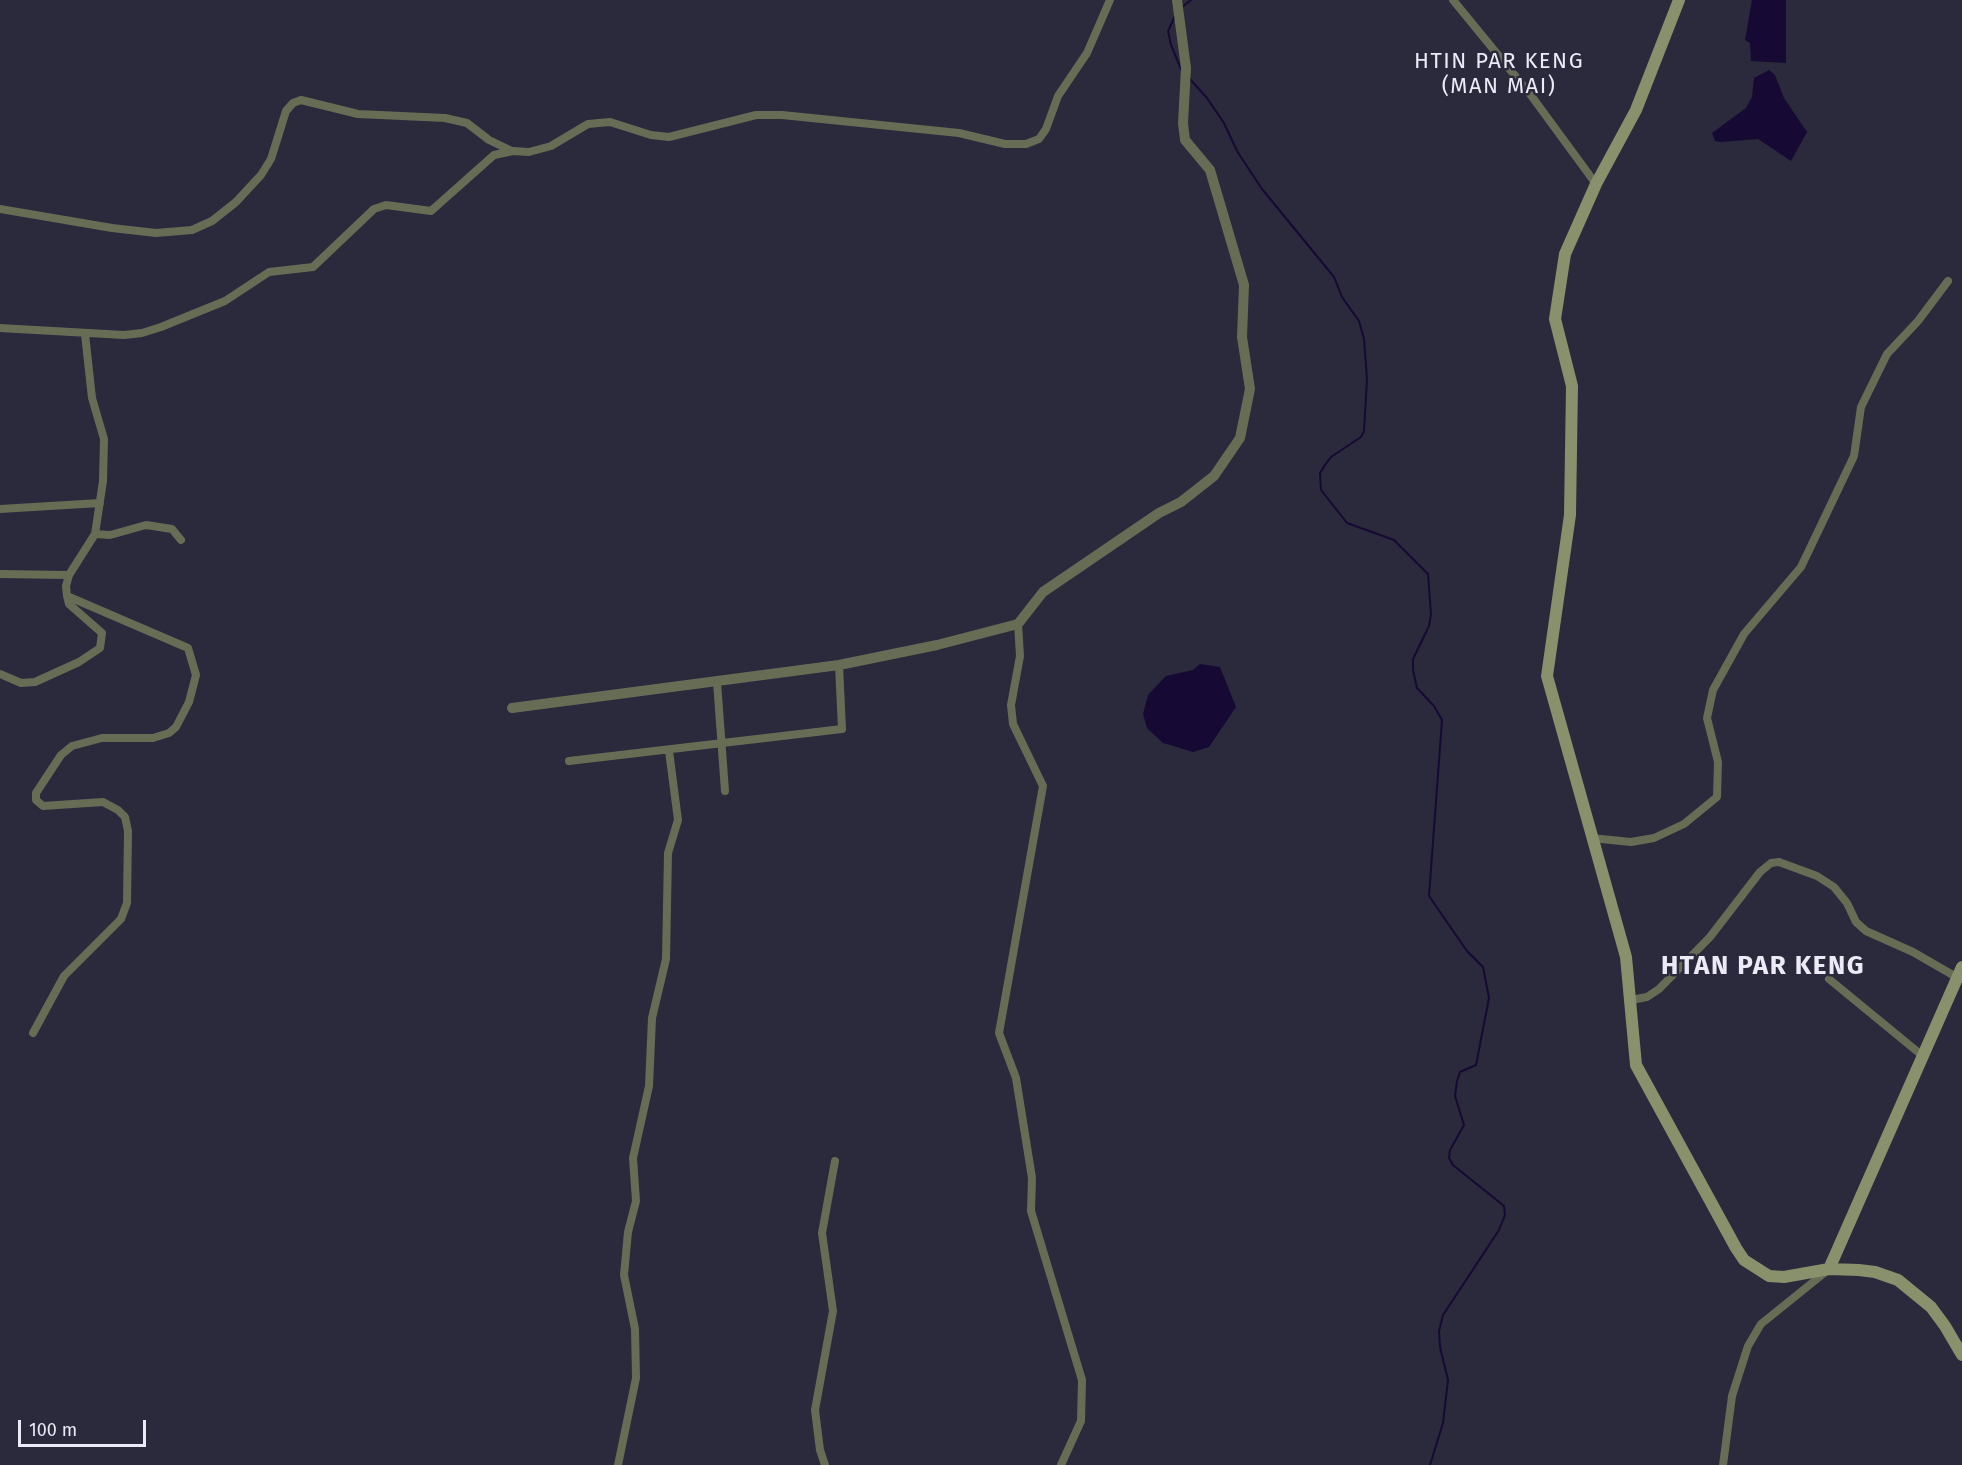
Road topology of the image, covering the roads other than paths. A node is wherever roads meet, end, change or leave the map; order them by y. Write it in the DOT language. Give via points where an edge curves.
graph roads {
  1 [pos="1110,0"];
  2 [pos="1453,0"];
  3 [pos="1679,0"];
  4 [pos="1178,6"];
  5 [pos="513,151"];
  6 [pos="1596,184"];
  7 [pos="0,209"];
  8 [pos="1948,281"];
  9 [pos="0,328"];
  10 [pos="86,334"];
  11 [pos="100,503"];
  12 [pos="0,509"];
  13 [pos="95,534"];
  14 [pos="181,540"];
  15 [pos="0,574"];
  16 [pos="69,575"];
  17 [pos="67,596"];
  18 [pos="1017,624"];
  19 [pos="839,665"];
  20 [pos="0,674"];
  21 [pos="717,682"];
  22 [pos="512,708"];
  23 [pos="721,742"];
  24 [pos="669,751"];
  25 [pos="569,761"];
  26 [pos="725,791"];
  27 [pos="1592,838"];
  28 [pos="1960,973"];
  29 [pos="1829,979"];
  30 [pos="1631,1000"];
  31 [pos="33,1033"];
  32 [pos="1924,1057"];
  33 [pos="835,1161"];
  34 [pos="1829,1269"];
  35 [pos="1962,1355"];
  36 [pos="618,1465"];
  37 [pos="825,1465"];
  38 [pos="1061,1465"];
  39 [pos="1724,1465"];
  1 -- 5 [label="street" via="1087,53 1058,96 1046,129 1039,139 1026,144 872,123 756,116 669,137 610,122 588,124 551,146 529,152"];
  2 -- 6 [label="street" via="1530,94"];
  3 -- 6 [label="main road" via="1635,110"];
  4 -- 18 [label="street" via="1186,72 1185,140 1210,170 1244,285 1242,338 1250,389 1240,438 1214,476 1043,592"];
  5 -- 7 [label="street" via="489,140 467,123 445,117 358,114 301,100 286,111 271,159 261,175 236,202 212,221 192,230 156,233"];
  5 -- 10 [label="street" via="494,155 431,211 386,205 374,209 313,267 268,272 225,301 142,333"];
  6 -- 27 [label="main road" via="1565,254 1555,319 1572,386 1570,493 1547,676"];
  8 -- 27 [label="street" via="1887,354 1861,407 1854,456 1801,567 1744,634 1713,690 1707,718 1718,762 1717,797 1684,824 1654,838 1631,842"];
  9 -- 10 [label="street"];
  10 -- 11 [label="street" via="92,399 104,439"];
  11 -- 12 [label="street"];
  11 -- 13 [label="street"];
  13 -- 14 [label="street" via="110,535 146,525 172,529"];
  13 -- 16 [label="street"];
  15 -- 16 [label="street"];
  16 -- 17 [label="street"];
  17 -- 20 [label="street" via="69,604 102,633 100,648 35,682 21,683"];
  17 -- 31 [label="street" via="188,648 196,675 189,702 169,734 153,738 102,738 72,746 61,755 36,793 36,800 43,806 103,802 125,817 128,831 127,903 121,919 64,976"];
  18 -- 19 [label="street"];
  18 -- 38 [label="street" via="1020,656 1011,705 1013,724 1043,786 999,1033 1016,1078 1023,1114 1032,1178 1031,1211 1082,1380 1081,1420"];
  19 -- 21 [label="street"];
  19 -- 23 [label="street" via="842,729"];
  21 -- 22 [label="street"];
  21 -- 23 [label="street"];
  23 -- 24 [label="street"];
  23 -- 26 [label="street"];
  24 -- 25 [label="street"];
  24 -- 36 [label="street" via="678,820 668,853 666,959 652,1018 649,1086 633,1158 636,1201 624,1275 635,1329 636,1378"];
  27 -- 30 [label="main road" via="1626,957"];
  28 -- 30 [label="street" via="1866,931 1834,887 1779,862 1760,872 1710,937 1659,989 1647,997"];
  28 -- 32 [label="main road"];
  29 -- 32 [label="street"];
  30 -- 34 [label="main road" via="1636,1065 1744,1260 1760,1273 1776,1276"];
  32 -- 34 [label="main road"];
  33 -- 37 [label="street" via="822,1233 833,1311 814,1410"];
  34 -- 35 [label="main road" via="1875,1272 1898,1280 1931,1307"];
  34 -- 39 [label="street" via="1761,1324 1748,1346 1732,1395"];
}
